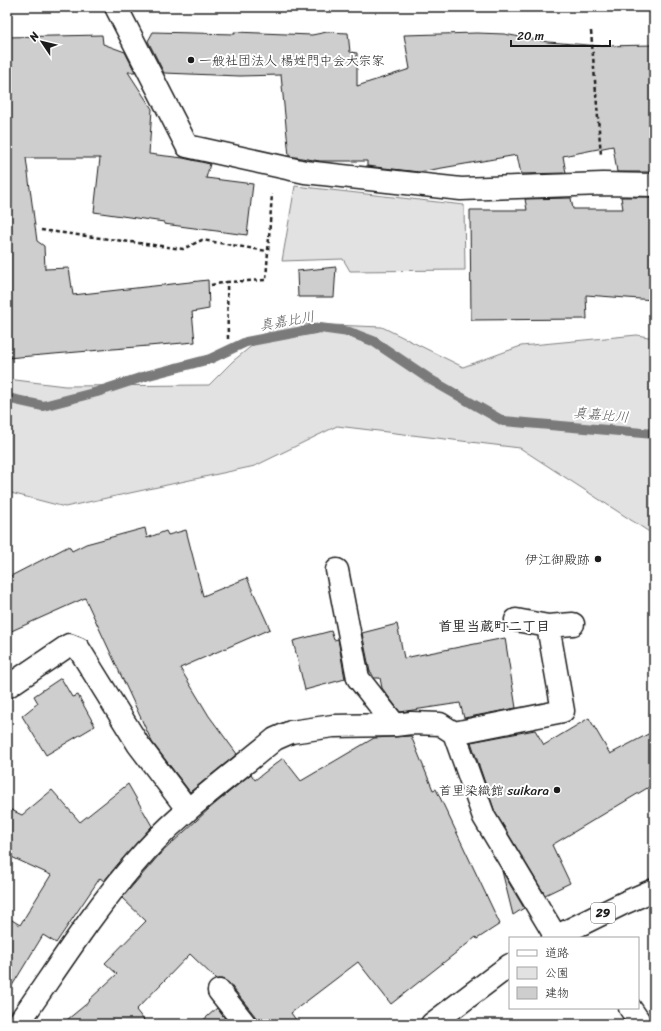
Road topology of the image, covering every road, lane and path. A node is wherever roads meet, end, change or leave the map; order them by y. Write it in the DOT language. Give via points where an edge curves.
graph roads {
  1 [pos="116,7"];
  2 [pos="590,31"];
  3 [pos="274,166"];
  4 [pos="603,184"];
  5 [pos="654,185"];
  6 [pos="41,230"];
  7 [pos="268,251"];
  8 [pos="227,282"];
  9 [pos="211,285"];
  10 [pos="228,339"];
  11 [pos="337,570"];
  12 [pos="516,620"];
  13 [pos="573,624"];
  14 [pos="548,626"];
  15 [pos="7,687"];
  16 [pos="395,725"];
  17 [pos="454,733"];
  18 [pos="188,810"];
  19 [pos="654,890"];
  20 [pos="555,937"];
  21 [pos="509,966"];
  22 [pos="219,990"];
  23 [pos="631,1009"];
  24 [pos="18,1024"];
  25 [pos="245,1024"];
  26 [pos="432,1024"];
  27 [pos="641,1024"];
  1 -- 3 [label="street" via="187,146"];
  2 -- 4 [label="path"];
  3 -- 4 [label="street" via="305,172 461,189"];
  3 -- 7 [label="path"];
  4 -- 5 [label="street"];
  6 -- 7 [label="path" via="183,249 202,240"];
  7 -- 8 [label="path" via="266,280"];
  8 -- 9 [label="path"];
  8 -- 10 [label="path"];
  11 -- 16 [label="street" via="358,678"];
  12 -- 14 [label="street"];
  13 -- 14 [label="street"];
  14 -- 17 [label="street" via="563,711"];
  15 -- 18 [label="street" via="68,646 79,649 138,744"];
  16 -- 17 [label="street" via="440,724"];
  16 -- 18 [label="street" via="333,726 291,732 275,739"];
  17 -- 20 [label="street" via="484,816"];
  18 -- 24 [label="street" via="133,864 93,916"];
  19 -- 20 [label="street, 29"];
  21 -- 26 [label="street"];
  22 -- 25 [label="street"];
  23 -- 27 [label="street"];
}
